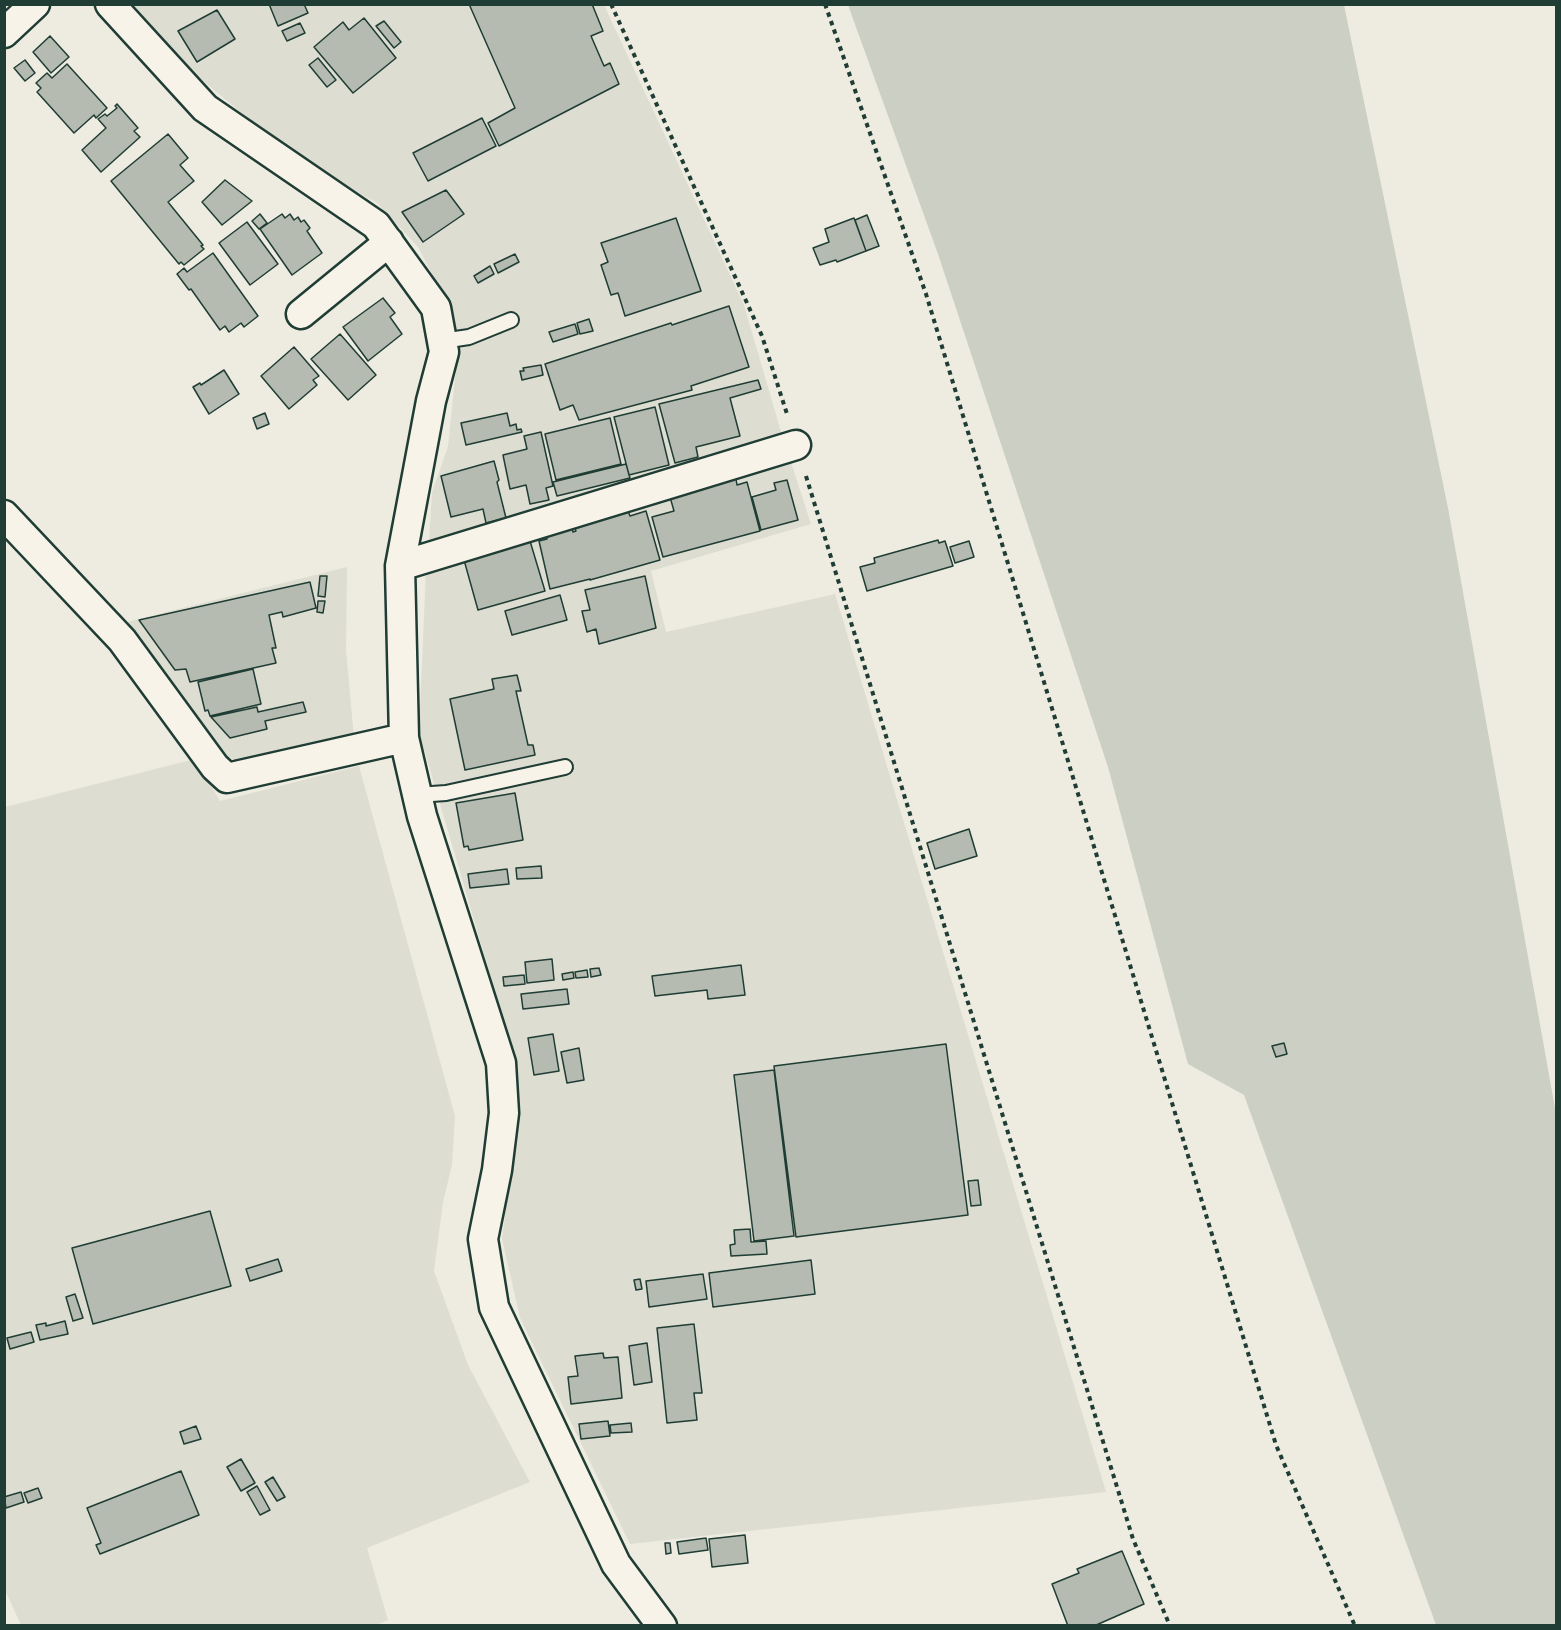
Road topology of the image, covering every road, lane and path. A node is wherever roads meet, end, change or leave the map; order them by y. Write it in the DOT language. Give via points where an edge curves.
graph roads {
  1 [pos="34,4"];
  2 [pos="110,4"];
  3 [pos="611,4"];
  4 [pos="825,4"];
  5 [pos="4,33"];
  6 [pos="389,242"];
  7 [pos="301,314"];
  8 [pos="511,320"];
  9 [pos="442,341"];
  10 [pos="796,445"];
  11 [pos="4,515"];
  12 [pos="400,566"];
  13 [pos="404,738"];
  14 [pos="565,768"];
  15 [pos="417,795"];
  16 [pos="662,1626"];
  17 [pos="1170,1626"];
  18 [pos="1355,1626"];
  1 -- 5 [label="street"];
  2 -- 6 [label="street" via="205,108 376,225"];
  3 -- 10 [label="path" via="762,336"];
  4 -- 18 [label="path" via="926,294 1276,1445"];
  6 -- 7 [label="street"];
  6 -- 9 [label="street" via="436,308"];
  8 -- 9 [label="lane" via="469,338"];
  9 -- 12 [label="street" via="444,352"];
  10 -- 12 [label="street"];
  10 -- 17 [label="path" via="1133,1539"];
  11 -- 13 [label="street" via="122,640 215,768 227,778"];
  12 -- 13 [label="street"];
  13 -- 15 [label="street"];
  14 -- 15 [label="lane" via="446,793"];
  15 -- 16 [label="street" via="501,1063 504,1113 483,1239 494,1306 616,1564"];
}
